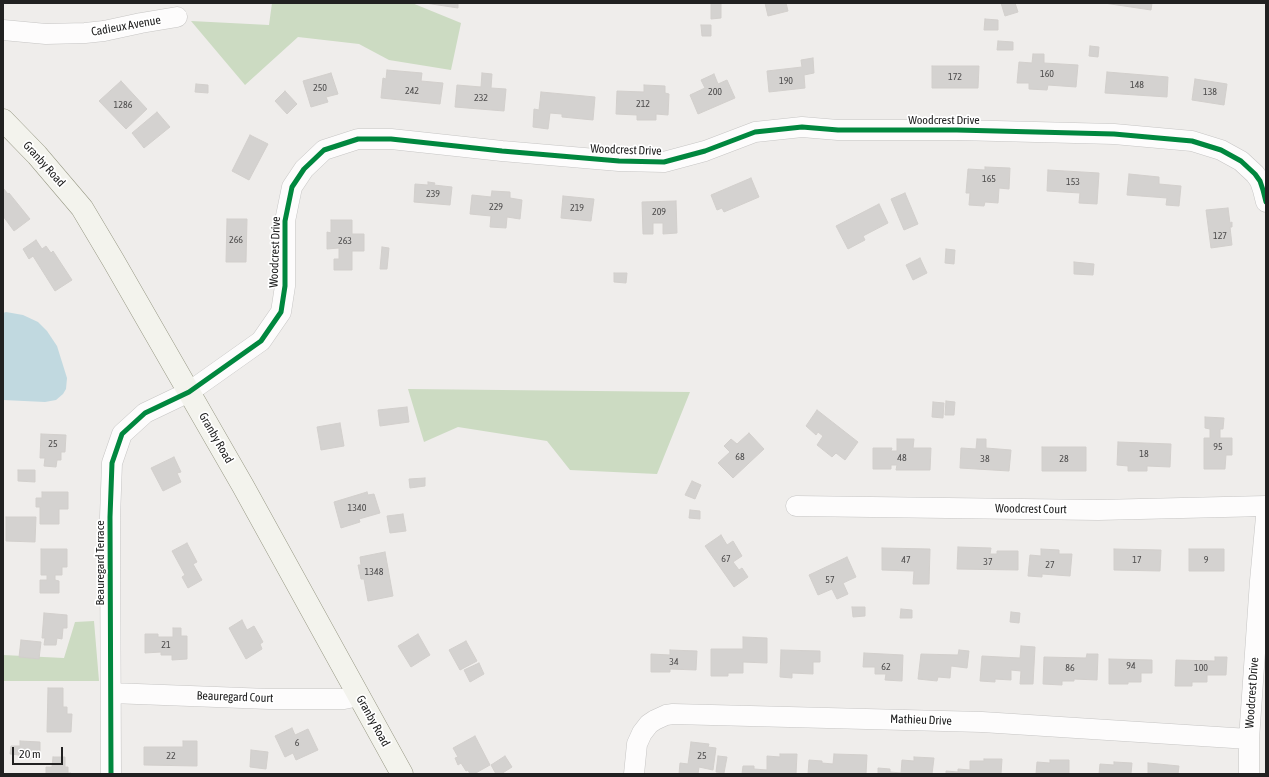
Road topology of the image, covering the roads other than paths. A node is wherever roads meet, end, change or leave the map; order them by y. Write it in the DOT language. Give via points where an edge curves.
graph roads {
  1 [pos="177,17"];
  2 [pos="3,30"];
  3 [pos="3,120"];
  4 [pos="1266,202"];
  5 [pos="189,392"];
  6 [pos="796,506"];
  7 [pos="1266,506"];
  8 [pos="1266,517"];
  9 [pos="111,693"];
  10 [pos="359,696"];
  11 [pos="1249,739"];
  12 [pos="110,774"];
  13 [pos="402,774"];
  14 [pos="634,774"];
  15 [pos="1249,774"];
  1 -- 2 [label="street, Cadieux Avenue" via="85,33 46,34"];
  3 -- 5 [label="main road, Granby Road" via="82,208"];
  4 -- 5 [label="street, Woodcrest Drive" via="1264,190 1255,174 1241,161 1222,150 1192,141 1114,134 838,130 802,127 755,132 704,152 664,162 619,161 391,139 358,139 324,150 304,169 292,187 285,221 285,286 281,312 277,318 261,341"];
  5 -- 9 [label="street, Beauregard Terrace" via="145,413 122,434 112,463"];
  5 -- 10 [label="main road, Granby Road"];
  6 -- 7 [label="street, Woodcrest Court" via="1098,510"];
  8 -- 11 [label="street, Woodcrest Drive"];
  9 -- 10 [label="street, Beauregard Court" via="269,699 344,699"];
  9 -- 12 [label="street, Beauregard Terrace"];
  10 -- 13 [label="main road, Granby Road"];
  11 -- 14 [label="street, Mathieu Drive" via="982,722 674,714 655,720 642,733 637,744"];
  11 -- 15 [label="street, Woodcrest Drive"];
}
